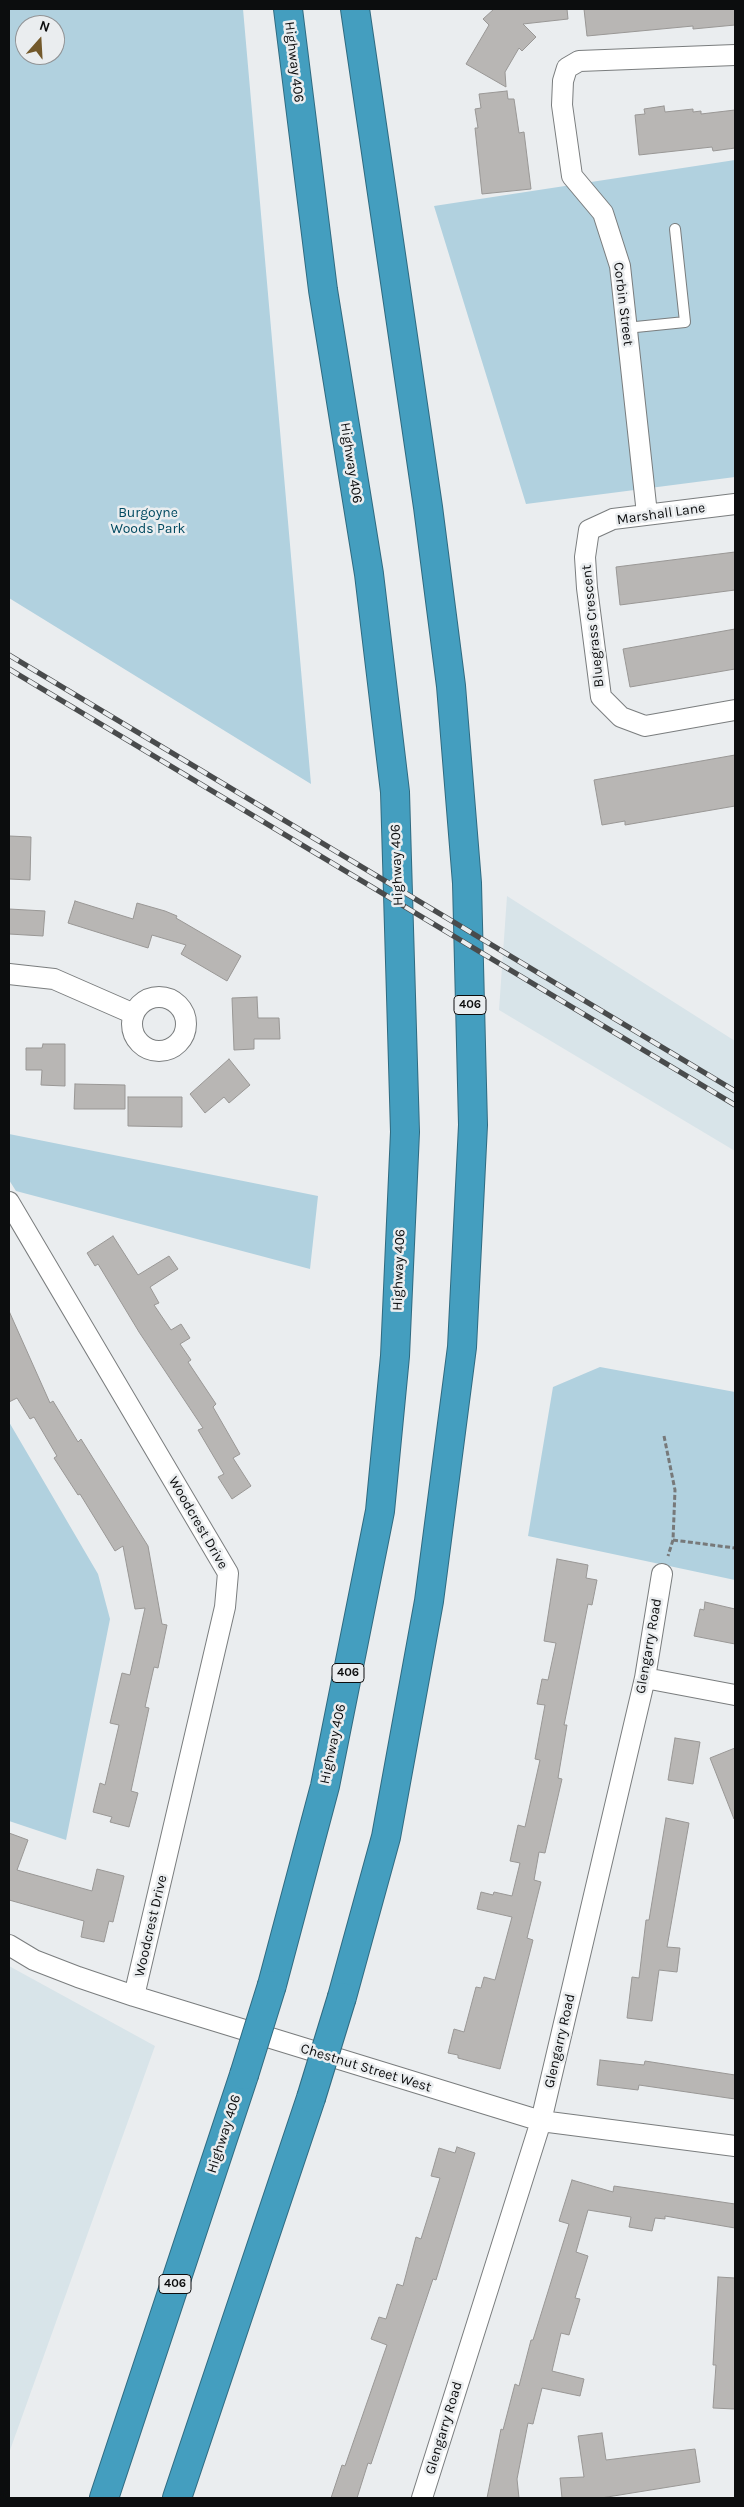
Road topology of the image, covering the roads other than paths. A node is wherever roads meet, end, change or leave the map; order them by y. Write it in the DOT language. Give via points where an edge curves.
graph roads {
  1 [pos="288,9"];
  2 [pos="355,9"];
  3 [pos="735,55"];
  4 [pos="674,229"];
  5 [pos="626,328"];
  6 [pos="735,504"];
  7 [pos="647,514"];
  8 [pos="589,530"];
  9 [pos="735,710"];
  10 [pos="9,974"];
  11 [pos="134,1014"];
  12 [pos="9,1202"];
  13 [pos="662,1574"];
  14 [pos="645,1678"];
  15 [pos="735,1695"];
  16 [pos="9,1945"];
  17 [pos="134,1996"];
  18 [pos="541,2121"];
  19 [pos="735,2146"];
  20 [pos="104,2497"];
  21 [pos="177,2498"];
  22 [pos="422,2498"];
  1 -- 20 [label="highway, Highway 406 / 406, bridge" via="323,290 369,574 395,792 405,1132 395,1356 380,1511 325,1786 272,1985"];
  2 -- 21 [label="highway, 406, bridge" via="451,686 467,883 472,1125 462,1347 429,1601 386,1837 311,2098"];
  3 -- 5 [label="street, Corbin Street" via="578,61 567,68 562,105 572,176 607,222 620,266"];
  4 -- 5 [label="lane" via="685,322"];
  5 -- 7 [label="street, Corbin Street"];
  6 -- 7 [label="street, Marshall Lane"];
  7 -- 8 [label="street, Marshall Lane" via="613,519"];
  8 -- 9 [label="street, Bluegrass Crescent" via="585,557 587,588 601,697 621,717 645,726"];
  10 -- 11 [label="street" via="54,979"];
  12 -- 17 [label="street, Woodcrest Drive" via="228,1573 225,1608"];
  13 -- 14 [label="street, Glengarry Road"];
  14 -- 15 [label="street"];
  14 -- 18 [label="street, Glengarry Road"];
  16 -- 17 [label="street, Chestnut Street West" via="34,1960"];
  17 -- 18 [label="street, Chestnut Street West"];
  18 -- 19 [label="street, Chestnut Street West"];
  18 -- 22 [label="street, Glengarry Road"];
}
